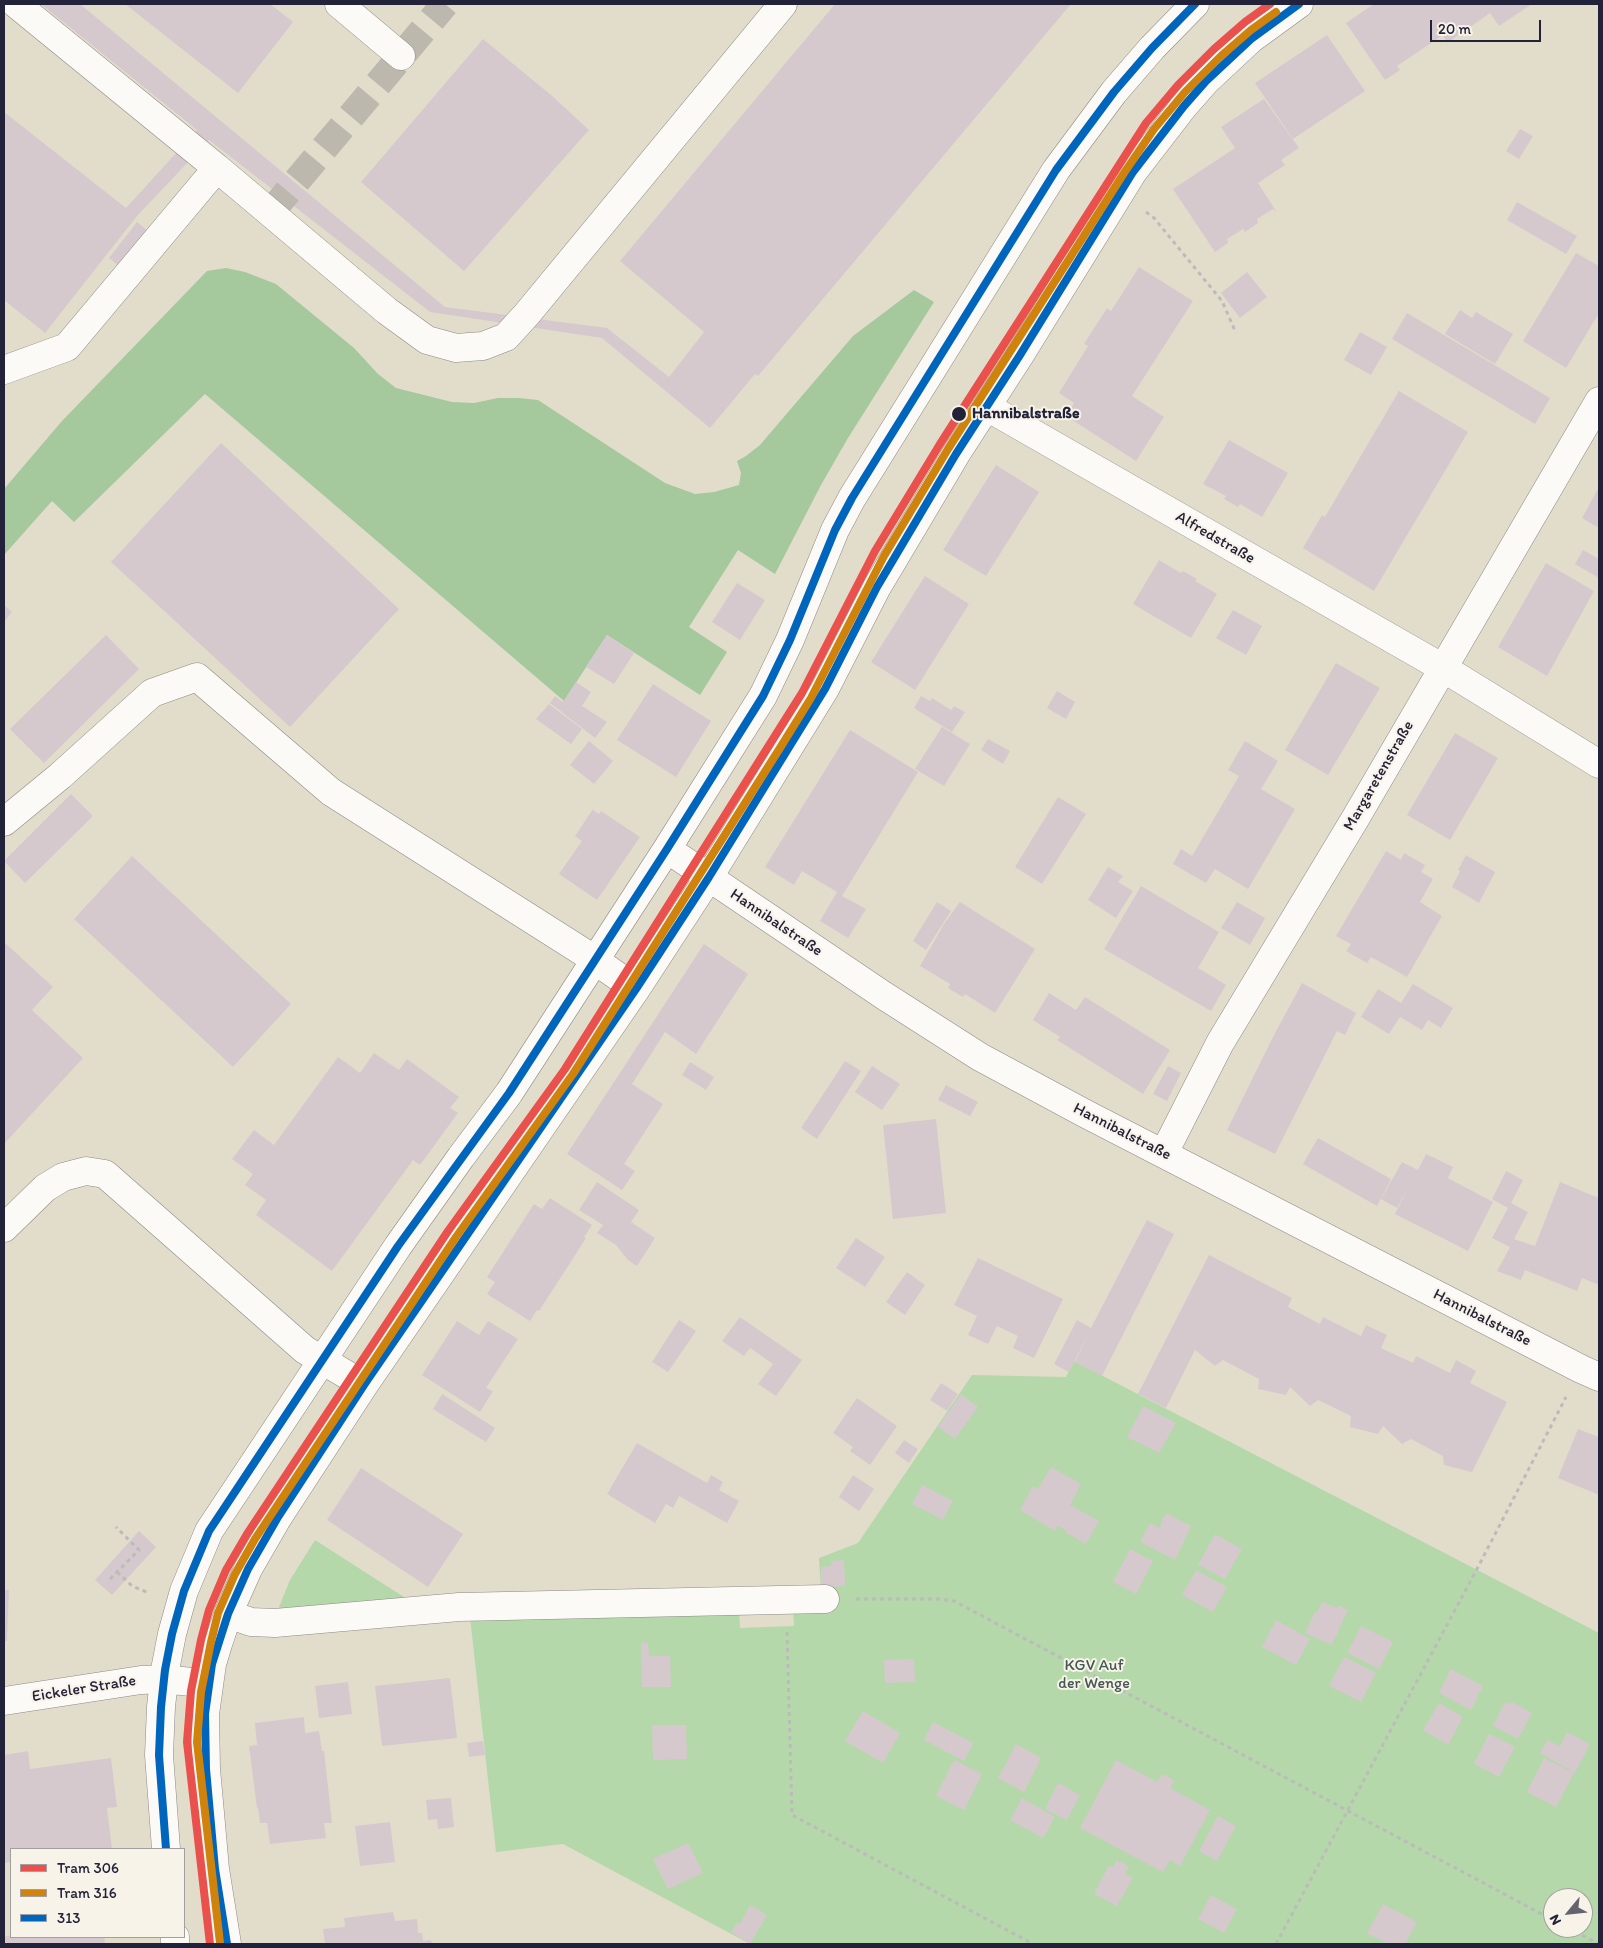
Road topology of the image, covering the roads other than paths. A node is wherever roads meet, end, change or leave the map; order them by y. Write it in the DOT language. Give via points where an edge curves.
graph roads {
  1 [pos="16,4"];
  2 [pos="339,4"];
  3 [pos="784,4"];
  4 [pos="1195,4"];
  5 [pos="1300,4"];
  6 [pos="401,56"];
  7 [pos="217,168"];
  8 [pos="4,370"];
  9 [pos="1599,401"];
  10 [pos="987,407"];
  11 [pos="1442,668"];
  12 [pos="1599,764"];
  13 [pos="4,822"];
  14 [pos="668,848"];
  15 [pos="709,877"];
  16 [pos="594,961"];
  17 [pos="636,988"];
  18 [pos="1164,1153"];
  19 [pos="4,1228"];
  20 [pos="322,1360"];
  21 [pos="1590,1373"];
  22 [pos="364,1385"];
  23 [pos="825,1598"];
  24 [pos="228,1614"];
  25 [pos="164,1679"];
  26 [pos="209,1684"];
  27 [pos="4,1701"];
  28 [pos="166,1848"];
  29 [pos="227,1944"];
  1 -- 7 [label="street"];
  2 -- 6 [label="street"];
  3 -- 7 [label="street" via="527,314 506,337 482,346 456,348 427,340 387,311"];
  4 -- 14 [label="street" via="1152,48 1084,130 946,346 835,530 763,696"];
  5 -- 10 [label="street" via="1251,39 1223,64 1159,138 1133,172"];
  7 -- 8 [label="street" via="67,347"];
  9 -- 11 [label="street, Margaretenstraße"];
  10 -- 11 [label="street, Alfredstraße"];
  10 -- 15 [label="street" via="876,587 825,689"];
  11 -- 12 [label="street, Alfredstraße"];
  11 -- 18 [label="street, Margaretenstraße" via="1220,1043"];
  13 -- 16 [label="street" via="152,692 197,677 331,792"];
  14 -- 15 [label="street, Hannibalstraße"];
  14 -- 16 [label="street"];
  15 -- 17 [label="street"];
  15 -- 18 [label="street, Hannibalstraße" via="980,1057"];
  16 -- 17 [label="street"];
  16 -- 20 [label="street" via="509,1093 398,1246"];
  17 -- 22 [label="street"];
  18 -- 21 [label="street, Hannibalstraße"];
  19 -- 20 [label="street" via="44,1188 62,1177 86,1171 105,1174 305,1350"];
  20 -- 22 [label="street"];
  20 -- 25 [label="street" via="209,1531 184,1592"];
  22 -- 24 [label="street" via="270,1531"];
  23 -- 24 [label="street" via="459,1607 275,1623 251,1622"];
  24 -- 26 [label="street"];
  25 -- 26 [label="street, Eickeler Straße"];
  25 -- 27 [label="street, Eickeler Straße"];
  25 -- 28 [label="street" via="159,1755"];
  26 -- 29 [label="street" via="206,1769 215,1870"];
}
